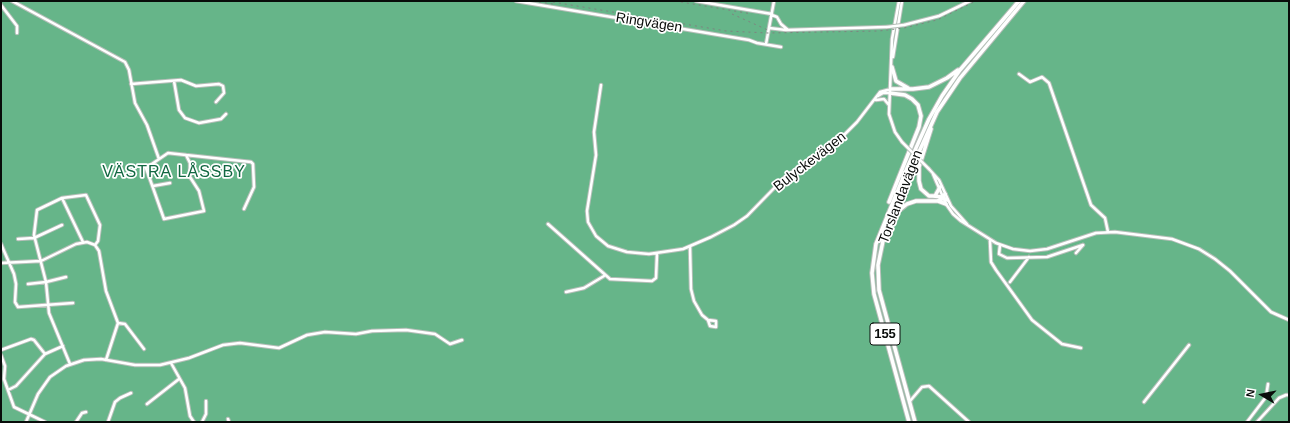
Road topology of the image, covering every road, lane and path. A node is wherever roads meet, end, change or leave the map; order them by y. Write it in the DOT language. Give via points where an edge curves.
graph roads {
  1 [pos="12,1"];
  2 [pos="516,1"];
  3 [pos="696,1"];
  4 [pos="774,1"];
  5 [pos="899,1"];
  6 [pos="902,1"];
  7 [pos="970,1"];
  8 [pos="1019,1"];
  9 [pos="1024,1"];
  10 [pos="1,5"];
  11 [pos="772,14"];
  12 [pos="769,27"];
  13 [pos="789,30"];
  14 [pos="16,33"];
  15 [pos="766,44"];
  16 [pos="781,47"];
  17 [pos="971,58"];
  18 [pos="892,68"];
  19 [pos="1019,74"];
  20 [pos="962,75"];
  21 [pos="174,81"];
  22 [pos="131,84"];
  23 [pos="601,85"];
  24 [pos="913,90"];
  25 [pos="891,91"];
  26 [pos="876,99"];
  27 [pos="216,102"];
  28 [pos="890,105"];
  29 [pos="226,114"];
  30 [pos="186,155"];
  31 [pos="159,159"];
  32 [pos="933,174"];
  33 [pos="170,183"];
  34 [pos="153,186"];
  35 [pos="940,187"];
  36 [pos="933,196"];
  37 [pos="62,198"];
  38 [pos="946,199"];
  39 [pos="937,201"];
  40 [pos="244,209"];
  41 [pos="548,224"];
  42 [pos="62,225"];
  43 [pos="1108,232"];
  44 [pos="34,238"];
  45 [pos="883,238"];
  46 [pos="18,239"];
  47 [pos="990,240"];
  48 [pos="83,242"];
  49 [pos="1,244"];
  50 [pos="95,244"];
  51 [pos="876,244"];
  52 [pos="1000,245"];
  53 [pos="690,247"];
  54 [pos="657,254"];
  55 [pos="1076,254"];
  56 [pos="1029,257"];
  57 [pos="41,261"];
  58 [pos="8,262"];
  59 [pos="1,263"];
  60 [pos="604,276"];
  61 [pos="66,277"];
  62 [pos="46,282"];
  63 [pos="1010,282"];
  64 [pos="28,284"];
  65 [pos="566,292"];
  66 [pos="73,303"];
  67 [pos="48,306"];
  68 [pos="708,320"];
  69 [pos="1289,320"];
  70 [pos="118,323"];
  71 [pos="462,340"];
  72 [pos="1189,345"];
  73 [pos="63,346"];
  74 [pos="1081,348"];
  75 [pos="144,349"];
  76 [pos="1,350"];
  77 [pos="45,354"];
  78 [pos="1,355"];
  79 [pos="106,360"];
  80 [pos="171,363"];
  81 [pos="70,364"];
  82 [pos="179,379"];
  83 [pos="1268,384"];
  84 [pos="8,390"];
  85 [pos="906,391"];
  86 [pos="131,393"];
  87 [pos="915,394"];
  88 [pos="1289,395"];
  89 [pos="206,401"];
  90 [pos="1144,402"];
  91 [pos="147,404"];
  92 [pos="909,404"];
  93 [pos="86,412"];
  94 [pos="29,415"];
  95 [pos="26,422"];
  96 [pos="45,422"];
  97 [pos="76,422"];
  98 [pos="108,422"];
  99 [pos="194,422"];
  100 [pos="202,422"];
  101 [pos="909,422"];
  102 [pos="914,422"];
  103 [pos="969,422"];
  104 [pos="1247,422"];
  105 [pos="1257,422"];
  1 -- 22 [label="street" via="121,60 127,66"];
  2 -- 15 [label="street, Ringvägen"];
  3 -- 11 [label="street"];
  4 -- 11 [label="street"];
  5 -- 18 [label="street" via="892,39"];
  6 -- 18 [label="street"];
  7 -- 13 [label="street, bridge" via="939,16 904,25"];
  8 -- 17 [label="main road, Torslandavägen / 155"];
  9 -- 20 [label="main road, Torslandavägen / 155"];
  10 -- 14 [label="street" via="17,26"];
  11 -- 12 [label="street"];
  11 -- 13 [label="street"];
  12 -- 13 [label="street"];
  12 -- 15 [label="street"];
  15 -- 16 [label="street, Ringvägen"];
  17 -- 24 [label="main road" via="947,78 929,87"];
  17 -- 51 [label="main road, Torslandavägen / 155" via="948,87 929,119"];
  18 -- 24 [label="main road" via="898,83"];
  18 -- 25 [label="street"];
  19 -- 43 [label="street" via="1030,82 1042,77 1049,83 1090,205 1105,218"];
  20 -- 36 [label="main road" via="932,127 919,167 918,179 921,189 927,195"];
  20 -- 45 [label="main road, Torslandavägen / 155" via="948,93 930,126"];
  21 -- 22 [label="street"];
  21 -- 27 [label="street" via="181,80 196,86 216,83 221,85 224,93"];
  21 -- 29 [label="street" via="179,110 185,118 199,123 221,119"];
  22 -- 31 [label="street" via="137,110 147,125"];
  23 -- 54 [label="street, Bulyckevägen" via="594,132 596,155 587,211 588,222 596,236 612,247 636,253"];
  24 -- 25 [label="main road"];
  25 -- 26 [label="street, Bulyckevägen" via="880,94"];
  25 -- 28 [label="street"];
  25 -- 51 [label="main road" via="912,99 919,108 921,119"];
  26 -- 28 [label="street" via="884,99"];
  26 -- 53 [label="street, Bulyckevägen" via="844,136 785,177 747,216"];
  28 -- 32 [label="street, bridge" via="892,127 902,142"];
  30 -- 31 [label="street" via="172,152"];
  30 -- 34 [label="street" via="190,163 190,176 199,191 204,211 164,218"];
  30 -- 40 [label="street" via="253,164 254,187"];
  31 -- 34 [label="street" via="146,168"];
  32 -- 35 [label="street"];
  32 -- 38 [label="street" via="939,180"];
  33 -- 34 [label="street"];
  35 -- 36 [label="main road"];
  35 -- 38 [label="street"];
  36 -- 38 [label="main road"];
  37 -- 44 [label="street" via="37,210"];
  37 -- 48 [label="street"];
  37 -- 50 [label="street" via="83,194 87,196 100,225 98,241"];
  38 -- 39 [label="main road"];
  38 -- 39 [label="main road"];
  38 -- 47 [label="street" via="958,215"];
  39 -- 45 [label="main road" via="916,201 907,204 895,216"];
  41 -- 60 [label="street"];
  42 -- 44 [label="street"];
  43 -- 52 [label="street" via="1096,233 1038,250 1022,251"];
  43 -- 69 [label="street" via="1172,239 1199,249 1230,271 1271,312"];
  44 -- 46 [label="street"];
  44 -- 57 [label="street"];
  45 -- 85 [label="main road, Torslandavägen / 155" via="878,265 879,290"];
  47 -- 52 [label="street"];
  47 -- 74 [label="street" via="991,262 1032,320 1062,344"];
  48 -- 50 [label="street"];
  48 -- 57 [label="street"];
  49 -- 58 [label="street"];
  50 -- 70 [label="street" via="99,251 106,291"];
  51 -- 101 [label="main road, Torslandavägen / 155" via="872,273 874,294"];
  52 -- 56 [label="street" via="999,253 1002,257"];
  53 -- 54 [label="street, Bulyckevägen"];
  53 -- 68 [label="street" via="691,288 694,301"];
  54 -- 60 [label="street" via="656,278 652,281 610,279"];
  55 -- 56 [label="street" via="1083,245 1047,257"];
  56 -- 63 [label="street"];
  57 -- 58 [label="street"];
  57 -- 62 [label="street"];
  58 -- 59 [label="street"];
  58 -- 67 [label="street" via="16,284 15,302 18,307"];
  60 -- 65 [label="street" via="584,288"];
  61 -- 62 [label="street"];
  62 -- 64 [label="street"];
  62 -- 67 [label="street"];
  66 -- 67 [label="street"];
  67 -- 73 [label="street"];
  70 -- 75 [label="street" via="125,324"];
  70 -- 79 [label="street"];
  71 -- 80 [label="street" via="450,344 435,334 406,330 356,334 320,333 300,338 282,348 232,343"];
  72 -- 90 [label="street"];
  73 -- 77 [label="street"];
  73 -- 81 [label="street"];
  76 -- 77 [label="street" via="31,339"];
  77 -- 84 [label="street" via="16,386"];
  78 -- 84 [label="street"];
  79 -- 80 [label="street" via="136,365"];
  79 -- 81 [label="street" via="84,360"];
  80 -- 82 [label="street"];
  81 -- 94 [label="street" via="46,381"];
  82 -- 91 [label="street"];
  82 -- 99 [label="street" via="185,388 190,416"];
  83 -- 104 [label="street" via="1266,397"];
  84 -- 94 [label="street" via="14,406"];
  85 -- 87 [label="street"];
  85 -- 92 [label="main road, Torslandavägen / 155"];
  86 -- 98 [label="street" via="115,402"];
  87 -- 92 [label="street"];
  87 -- 103 [label="street" via="923,386 930,387"];
  88 -- 105 [label="street" via="1278,398"];
  89 -- 100 [label="street" via="206,414"];
  92 -- 102 [label="main road, Torslandavägen / 155"];
  93 -- 97 [label="street" via="82,413"];
  94 -- 95 [label="street"];
  94 -- 96 [label="street"];
}
